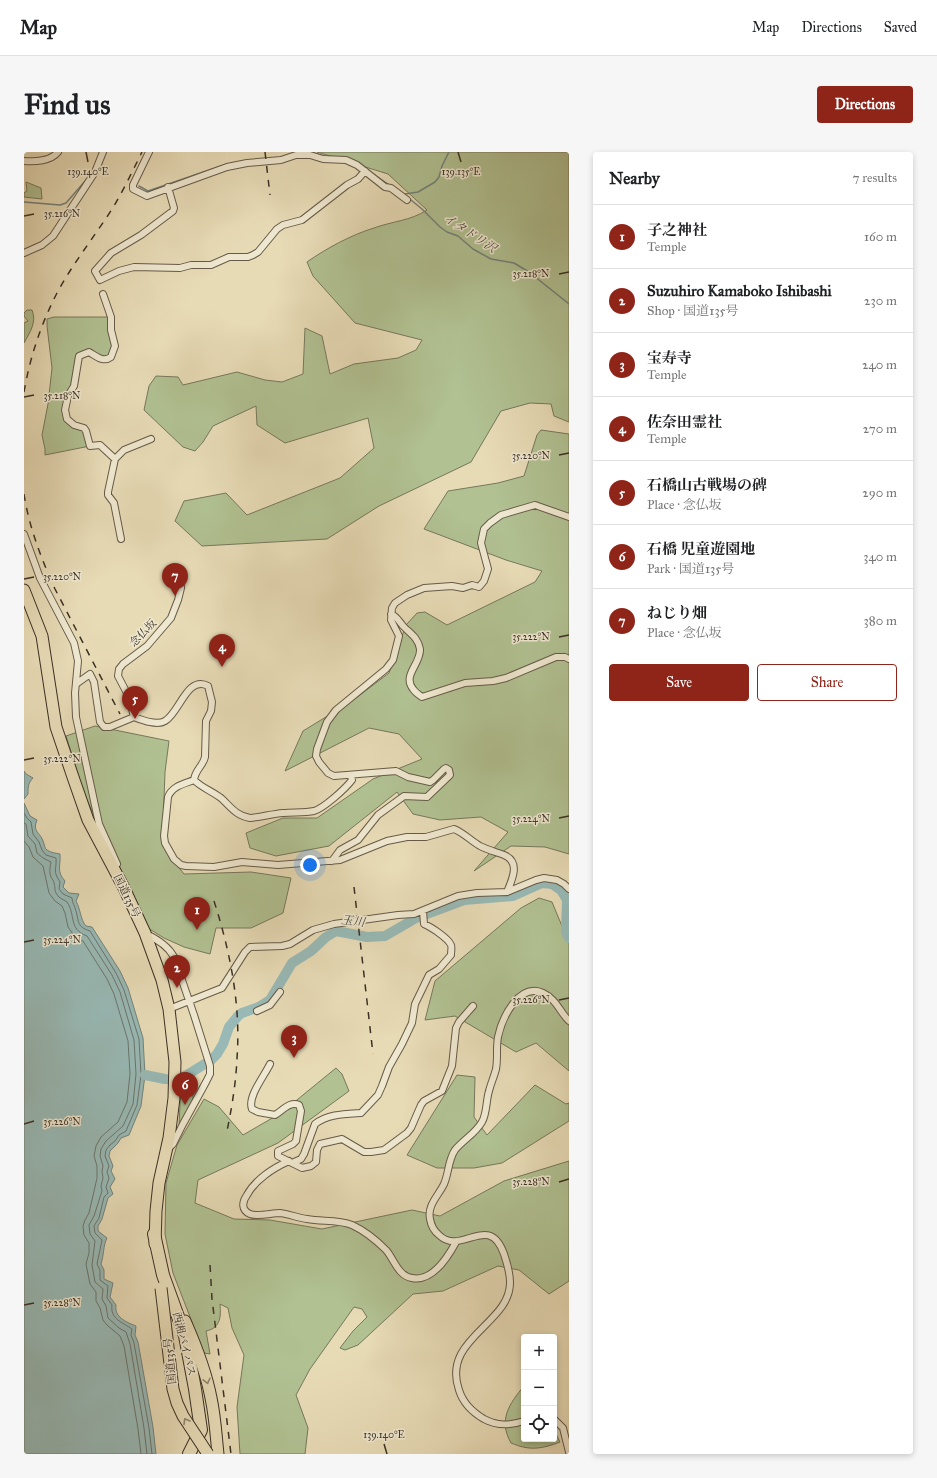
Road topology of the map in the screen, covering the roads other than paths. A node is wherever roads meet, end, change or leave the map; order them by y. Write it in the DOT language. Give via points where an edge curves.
graph roads {
  1 [pos="58,152"];
  2 [pos="149,152"];
  3 [pos="101,153"];
  4 [pos="24,162"];
  5 [pos="365,171"];
  6 [pos="168,187"];
  7 [pos="407,200"];
  8 [pos="25,252"];
  9 [pos="103,294"];
  10 [pos="151,439"];
  11 [pos="115,459"];
  12 [pos="569,518"];
  13 [pos="24,534"];
  14 [pos="121,539"];
  15 [pos="180,579"];
  16 [pos="24,590"];
  17 [pos="391,614"];
  18 [pos="569,659"];
  19 [pos="76,684"];
  20 [pos="134,717"];
  21 [pos="351,776"];
  22 [pos="194,780"];
  23 [pos="332,861"];
  24 [pos="116,872"];
  25 [pos="569,889"];
  26 [pos="507,892"];
  27 [pos="423,911"];
  28 [pos="144,933"];
  29 [pos="280,992"];
  30 [pos="190,1001"];
  31 [pos="473,1006"];
  32 [pos="256,1011"];
  33 [pos="170,1012"];
  34 [pos="569,1021"];
  35 [pos="270,1064"];
  36 [pos="166,1150"];
  37 [pos="290,1162"];
  38 [pos="156,1211"];
  39 [pos="154,1234"];
  40 [pos="456,1242"];
  41 [pos="180,1309"];
  42 [pos="186,1336"];
  43 [pos="521,1422"];
  44 [pos="557,1422"];
  45 [pos="569,1452"];
  46 [pos="189,1454"];
  47 [pos="201,1454"];
  48 [pos="208,1454"];
  49 [pos="218,1454"];
  1 -- 4 [label="street" via="46,159"];
  2 -- 6 [label="street" via="133,190 147,196"];
  3 -- 8 [label="street" via="95,172 53,236 42,245"];
  5 -- 6 [label="street" via="346,160 323,159 310,155 296,156 227,167"];
  5 -- 6 [label="street" via="358,179 346,185 302,220 277,229 253,255 229,257 211,265 127,268 100,280 95,270 110,253 173,212"];
  5 -- 7 [label="street"];
  9 -- 11 [label="street" via="111,317 114,352 108,359 97,358 89,352 79,356 74,386 68,396 65,410 67,418 84,428 90,446 100,446"];
  10 -- 11 [label="street" via="124,450"];
  11 -- 14 [label="street" via="108,495 114,503"];
  12 -- 17 [label="street" via="535,505 501,515 487,526 481,537 488,568 479,587 472,585 464,588 424,588 400,598"];
  13 -- 19 [label="street" via="40,578 75,647 78,661"];
  15 -- 20 [label="street, 念仏坂" via="181,588 171,618 147,646 122,664 119,670 118,676 129,697"];
  16 -- 24 [label="highway, 国道135号" via="42,636 59,737 88,820"];
  17 -- 18 [label="street" via="418,643 420,654 410,681 413,690 422,697 465,683 506,678 556,656"];
  17 -- 21 [label="street" via="391,620 399,636 393,660 386,669 336,710 327,722 317,749 317,759 328,773 334,776"];
  19 -- 20 [label="street" via="90,674 94,682 100,722 104,727"];
  19 -- 24 [label="street" via="76,717 99,824 119,867"];
  20 -- 22 [label="street" via="150,722 164,721 170,717 191,686 203,683 208,686 212,702 206,721 205,757 194,774"];
  21 -- 22 [label="street" via="352,780 348,785 320,808 301,813 250,818 237,814"];
  21 -- 23 [label="street" via="396,771 408,777 430,782 444,769 450,772 430,795 422,798 404,796 378,815 358,840 340,850"];
  22 -- 23 [label="street" via="174,788 168,797 164,836 174,859 181,865 214,867 242,862 278,866"];
  23 -- 26 [label="street" via="388,841 426,837 454,829 488,850 510,858 514,873"];
  24 -- 28 [label="highway, 国道135号"];
  25 -- 26 [label="street" via="557,880 544,878"];
  26 -- 27 [label="street" via="458,896"];
  27 -- 30 [label="street" via="334,924 313,930 282,946 250,947 222,988"];
  27 -- 37 [label="street" via="424,924 448,941 452,955 440,969 429,975 415,1004 412,1023 388,1067 378,1094 361,1113 334,1116 315,1124 301,1159"];
  28 -- 30 [label="street" via="156,938 172,953"];
  28 -- 33 [label="highway, 国道135号" via="160,975"];
  29 -- 32 [label="street" via="270,1005"];
  30 -- 33 [label="street"];
  30 -- 36 [label="street" via="208,1058 210,1074 173,1144"];
  31 -- 37 [label="street" via="456,1028 452,1066 442,1091 421,1104 407,1132 384,1150 364,1152 342,1140 323,1143 318,1147 314,1164 302,1168"];
  33 -- 36 [label="highway, 国道135号" via="175,1071 171,1125"];
  34 -- 40 [label="street" via="556,1003 537,991 522,994 508,1014 499,1034 496,1071 489,1088 483,1120 451,1158 444,1184 429,1215 433,1228 443,1239"];
  35 -- 37 [label="street" via="262,1076 251,1105 258,1112 273,1115 293,1104 299,1105 301,1111 296,1141 277,1153"];
  36 -- 38 [label="highway, 国道135号"];
  37 -- 40 [label="street" via="282,1164 254,1184 242,1203 247,1213 252,1216 281,1214 352,1226 379,1244 387,1251 398,1269 412,1278 426,1277 440,1264"];
  38 -- 39 [label="highway, 国道135号"];
  38 -- 41 [label="highway, 国道135号" via="161,1256"];
  39 -- 42 [label="highway, 西湘バイパス" via="163,1275"];
  48 -- 39 [label="highway, 国道135号, one-way, bridge" via="183,1416 173,1389"];
  40 -- 43 [label="street" via="480,1234 494,1238 502,1248 510,1281 508,1297 503,1305 460,1356 456,1373 460,1395 472,1411 490,1422 510,1425"];
  41 -- 42 [label="highway, 西湘バイパス"];
  41 -- 49 [label="highway, 国道135号, one-way" via="207,1378"];
  42 -- 46 [label="highway, 西湘バイパス" via="201,1429"];
  42 -- 47 [label="highway, 西湘バイパス" via="199,1387 204,1422"];
  44 -- 45 [label="street" via="563,1428"];
}
